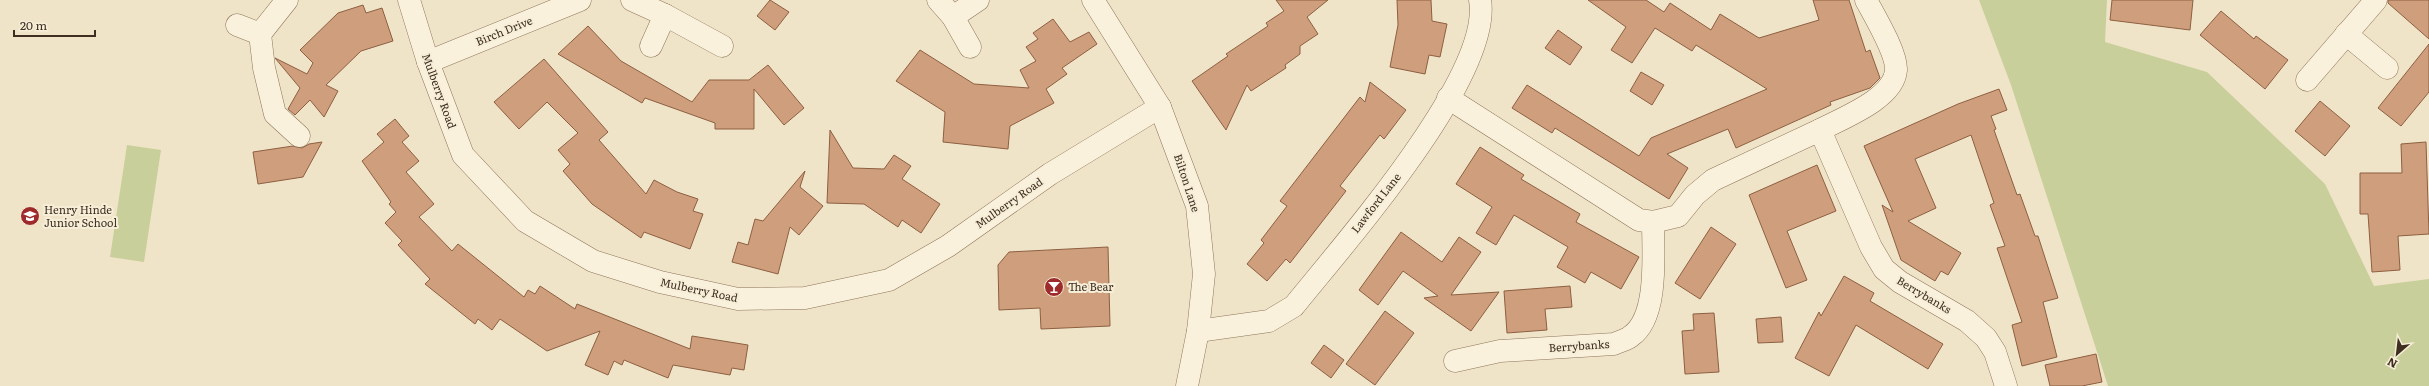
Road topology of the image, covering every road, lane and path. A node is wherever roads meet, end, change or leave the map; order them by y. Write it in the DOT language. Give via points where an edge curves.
graph roads {
  1 [pos="287,0"];
  2 [pos="410,0"];
  3 [pos="580,0"];
  4 [pos="632,0"];
  5 [pos="938,0"];
  6 [pos="978,0"];
  7 [pos="1093,0"];
  8 [pos="1480,0"];
  9 [pos="1866,0"];
  10 [pos="2376,0"];
  11 [pos="666,15"];
  12 [pos="953,17"];
  13 [pos="237,25"];
  14 [pos="260,34"];
  15 [pos="2346,34"];
  16 [pos="650,46"];
  17 [pos="722,46"];
  18 [pos="970,47"];
  19 [pos="428,62"];
  20 [pos="2388,68"];
  21 [pos="2307,80"];
  22 [pos="1448,98"];
  23 [pos="1160,107"];
  24 [pos="1820,130"];
  25 [pos="299,136"];
  26 [pos="1653,222"];
  27 [pos="1198,331"];
  28 [pos="1455,361"];
  29 [pos="1187,386"];
  30 [pos="2006,386"];
  1 -- 14 [label="street"];
  2 -- 19 [label="street, Mulberry Road"];
  3 -- 19 [label="street, Birch Drive"];
  4 -- 11 [label="street"];
  5 -- 12 [label="street"];
  6 -- 12 [label="street"];
  7 -- 23 [label="street, Bilton Lane"];
  8 -- 22 [label="street, Lawford Lane" via="1478,28 1468,65"];
  9 -- 24 [label="street" via="1888,42 1896,70 1889,89 1871,103"];
  10 -- 15 [label="street"];
  11 -- 16 [label="street"];
  11 -- 17 [label="street"];
  12 -- 18 [label="street"];
  13 -- 14 [label="street"];
  14 -- 25 [label="street" via="264,68 275,114"];
  15 -- 20 [label="street"];
  15 -- 21 [label="street"];
  19 -- 23 [label="street, Mulberry Road" via="463,155 525,221 593,261 660,282 738,299 805,298 889,280 948,246 1050,174"];
  22 -- 26 [label="street" via="1639,220"];
  22 -- 27 [label="street, Lawford Lane" via="1423,143 1294,306 1269,321"];
  23 -- 27 [label="street, Bilton Lane" via="1197,206 1204,274"];
  24 -- 26 [label="street" via="1713,180 1695,195 1678,216"];
  24 -- 30 [label="street, Berrybanks" via="1871,247 1884,269 1900,282 1972,325 1986,338 1995,352"];
  26 -- 28 [label="street, Berrybanks" via="1651,297 1643,323 1632,336 1614,344 1500,351"];
  27 -- 29 [label="street, Bilton Lane"];
}
